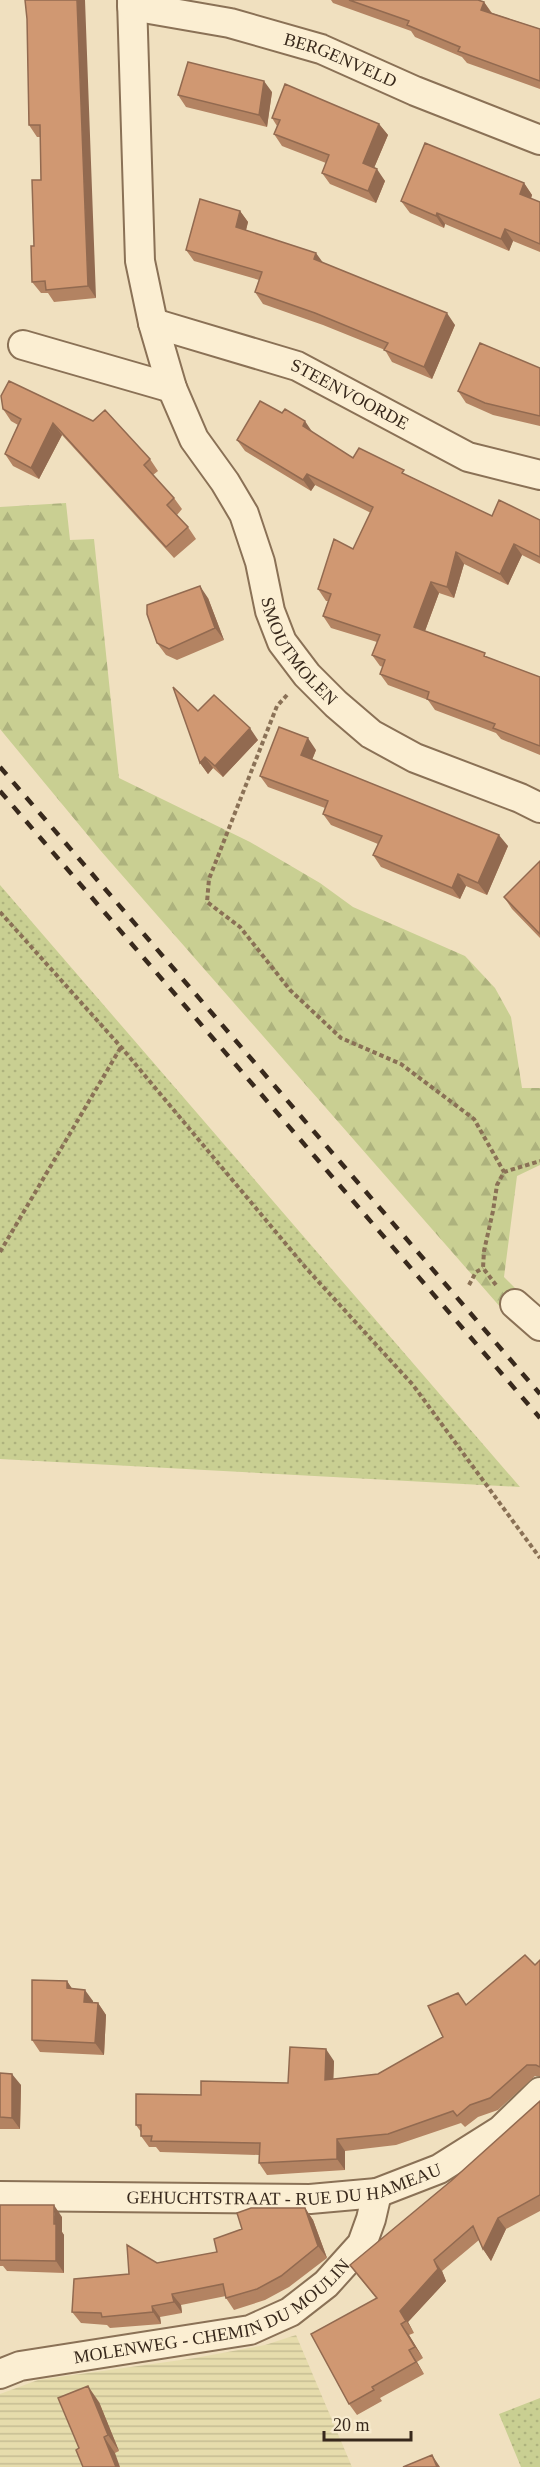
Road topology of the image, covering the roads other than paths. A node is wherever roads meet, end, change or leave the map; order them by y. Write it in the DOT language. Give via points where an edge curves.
graph roads {
  1 [pos="132,3"];
  2 [pos="540,140"];
  3 [pos="153,323"];
  4 [pos="23,345"];
  5 [pos="172,388"];
  6 [pos="540,475"];
  7 [pos="540,808"];
  8 [pos="515,1304"];
  9 [pos="540,1326"];
  10 [pos="540,2092"];
  11 [pos="377,2193"];
  12 [pos="0,2196"];
  13 [pos="0,2374"];
  1 -- 2 [label="street, BERGENVELD" via="230,22 321,49"];
  1 -- 3 [label="street" via="140,261"];
  3 -- 5 [label="street"];
  3 -- 6 [label="street, STEENVOORDE" via="297,366 468,457"];
  4 -- 5 [label="street"];
  5 -- 7 [label="street, SMOUTMOLEN" via="194,439 244,514 282,642 307,675 371,734 415,758"];
  8 -- 9 [label="street"];
  10 -- 11 [label="street, GEHUCHTSTRAAT - RUE DU HAMEAU" via="501,2130 439,2169"];
  11 -- 12 [label="street, GEHUCHTSTRAAT - RUE DU HAMEAU" via="310,2199"];
  11 -- 13 [label="street, MOLENWEG - CHEMIN DU MOULIN" via="362,2244 326,2284 290,2312 250,2330 20,2366"];
}
